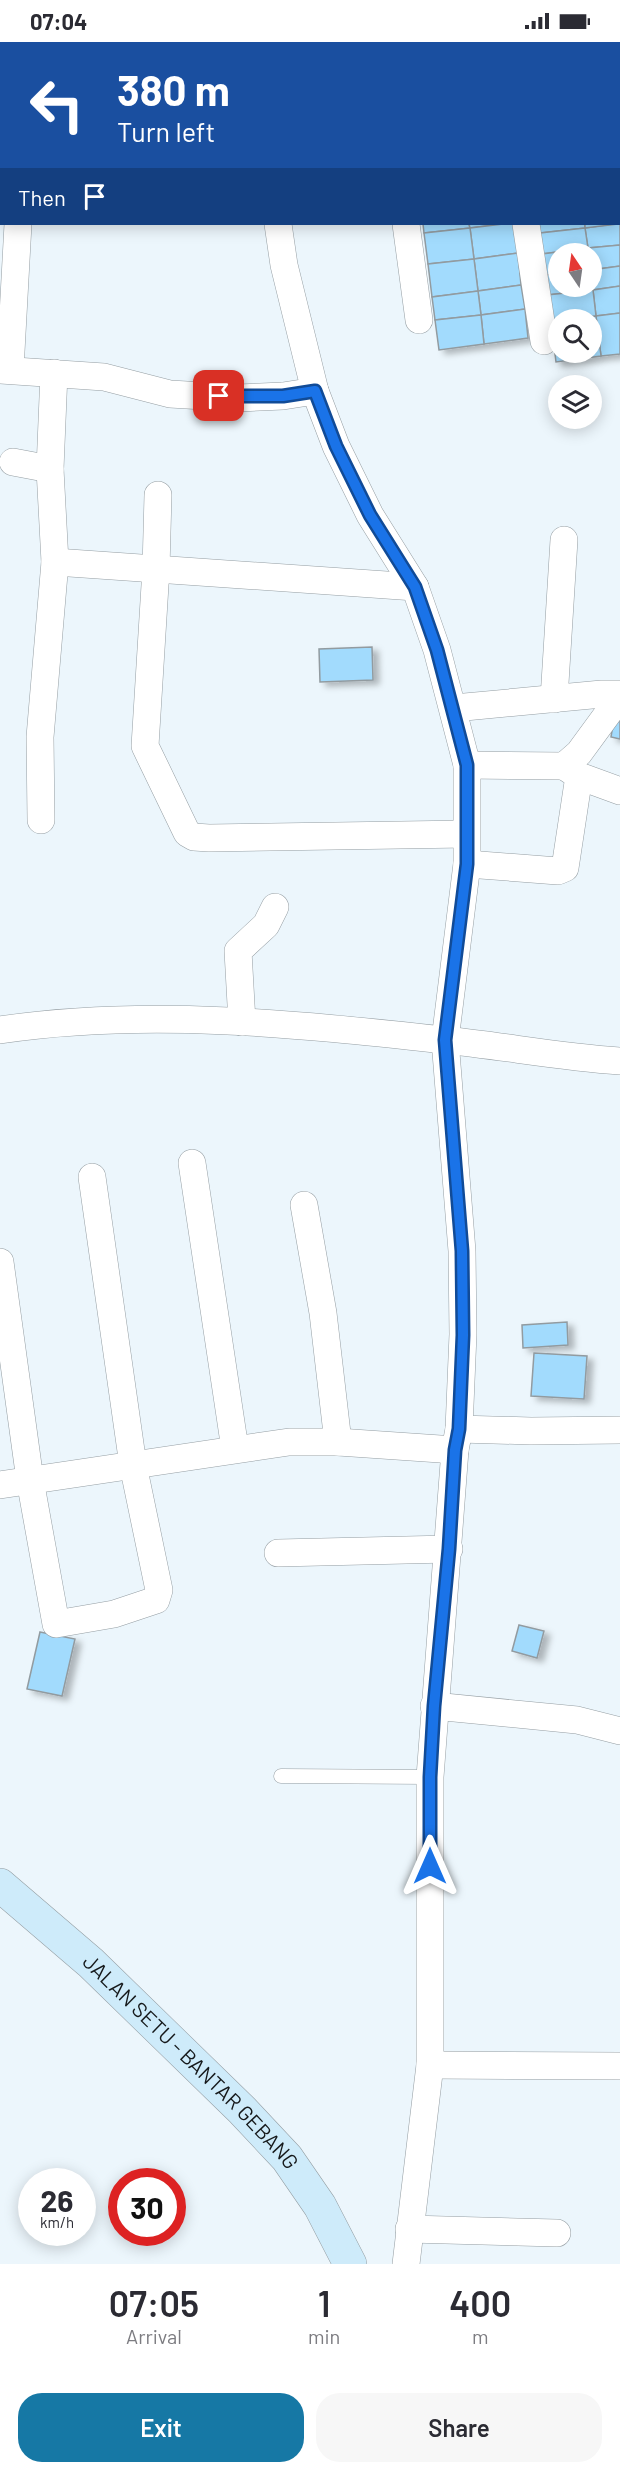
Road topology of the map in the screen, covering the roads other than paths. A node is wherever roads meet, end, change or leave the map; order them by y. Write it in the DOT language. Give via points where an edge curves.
graph roads {
  1 [pos="18,225"];
  2 [pos="278,225"];
  3 [pos="406,225"];
  4 [pos="526,225"];
  5 [pos="419,320"];
  6 [pos="544,340"];
  7 [pos="5,370"];
  8 [pos="54,373"];
  9 [pos="315,391"];
  10 [pos="13,462"];
  11 [pos="50,469"];
  12 [pos="158,495"];
  13 [pos="564,540"];
  14 [pos="55,562"];
  15 [pos="156,569"];
  16 [pos="415,587"];
  17 [pos="620,696"];
  18 [pos="554,699"];
  19 [pos="454,708"];
  20 [pos="467,765"];
  21 [pos="571,771"];
  22 [pos="620,791"];
  23 [pos="41,820"];
  24 [pos="466,834"];
  25 [pos="467,864"];
  26 [pos="275,907"];
  27 [pos="242,1022"];
  28 [pos="0,1030"];
  29 [pos="445,1040"];
  30 [pos="620,1061"];
  31 [pos="192,1163"];
  32 [pos="92,1177"];
  33 [pos="304,1205"];
  34 [pos="0,1262"];
  35 [pos="620,1430"];
  36 [pos="457,1439"];
  37 [pos="338,1442"];
  38 [pos="235,1449"];
  39 [pos="133,1465"];
  40 [pos="30,1480"];
  41 [pos="0,1485"];
  42 [pos="449,1549"];
  43 [pos="278,1553"];
  44 [pos="434,1706"];
  45 [pos="620,1731"];
  46 [pos="281,1776"];
  47 [pos="430,1777"];
  48 [pos="0,1885"];
  49 [pos="430,2065"];
  50 [pos="620,2066"];
  51 [pos="409,2229"];
  52 [pos="557,2233"];
  53 [pos="350,2264"];
  54 [pos="406,2264"];
  1 -- 7 [label="street"];
  2 -- 9 [label="street"];
  3 -- 5 [label="street"];
  4 -- 6 [label="street"];
  7 -- 8 [label="street"];
  8 -- 9 [label="street" via="104,377 170,394 238,398"];
  8 -- 11 [label="street"];
  9 -- 16 [label="street" via="336,446 370,515"];
  10 -- 11 [label="street"];
  11 -- 14 [label="street"];
  12 -- 15 [label="street"];
  13 -- 18 [label="street"];
  14 -- 15 [label="street"];
  14 -- 23 [label="street" via="40,737"];
  15 -- 16 [label="street"];
  15 -- 24 [label="street" via="145,746 187,833 209,838"];
  16 -- 19 [label="street"];
  17 -- 18 [label="street"];
  17 -- 21 [label="street" via="579,753"];
  18 -- 19 [label="street"];
  19 -- 20 [label="street"];
  20 -- 21 [label="street"];
  20 -- 24 [label="street"];
  21 -- 22 [label="street"];
  21 -- 25 [label="street" via="562,870"];
  24 -- 25 [label="street"];
  25 -- 29 [label="street"];
  26 -- 27 [label="street" via="266,925 238,951"];
  27 -- 28 [label="street" via="124,1019"];
  27 -- 29 [label="street"];
  29 -- 30 [label="street"];
  29 -- 36 [label="street" via="462,1251 463,1335"];
  31 -- 38 [label="street"];
  32 -- 39 [label="street"];
  33 -- 37 [label="street" via="323,1313"];
  34 -- 40 [label="street"];
  35 -- 36 [label="street" via="531,1431"];
  36 -- 37 [label="street"];
  36 -- 42 [label="street"];
  37 -- 38 [label="street" via="289,1442"];
  38 -- 39 [label="street"];
  39 -- 40 [label="street"];
  39 -- 40 [label="street" via="158,1597 114,1614 58,1626"];
  40 -- 41 [label="street"];
  42 -- 43 [label="street"];
  42 -- 44 [label="street"];
  44 -- 45 [label="street" via="577,1720"];
  44 -- 47 [label="street"];
  46 -- 47 [label="lane"];
  47 -- 49 [label="street"];
  48 -- 53 [label="main road, JALAN SETU - BANTAR GEBANG" via="92,1963 287,2158 320,2206"];
  49 -- 50 [label="street"];
  49 -- 51 [label="street"];
  51 -- 52 [label="street"];
  51 -- 54 [label="street"];
}
